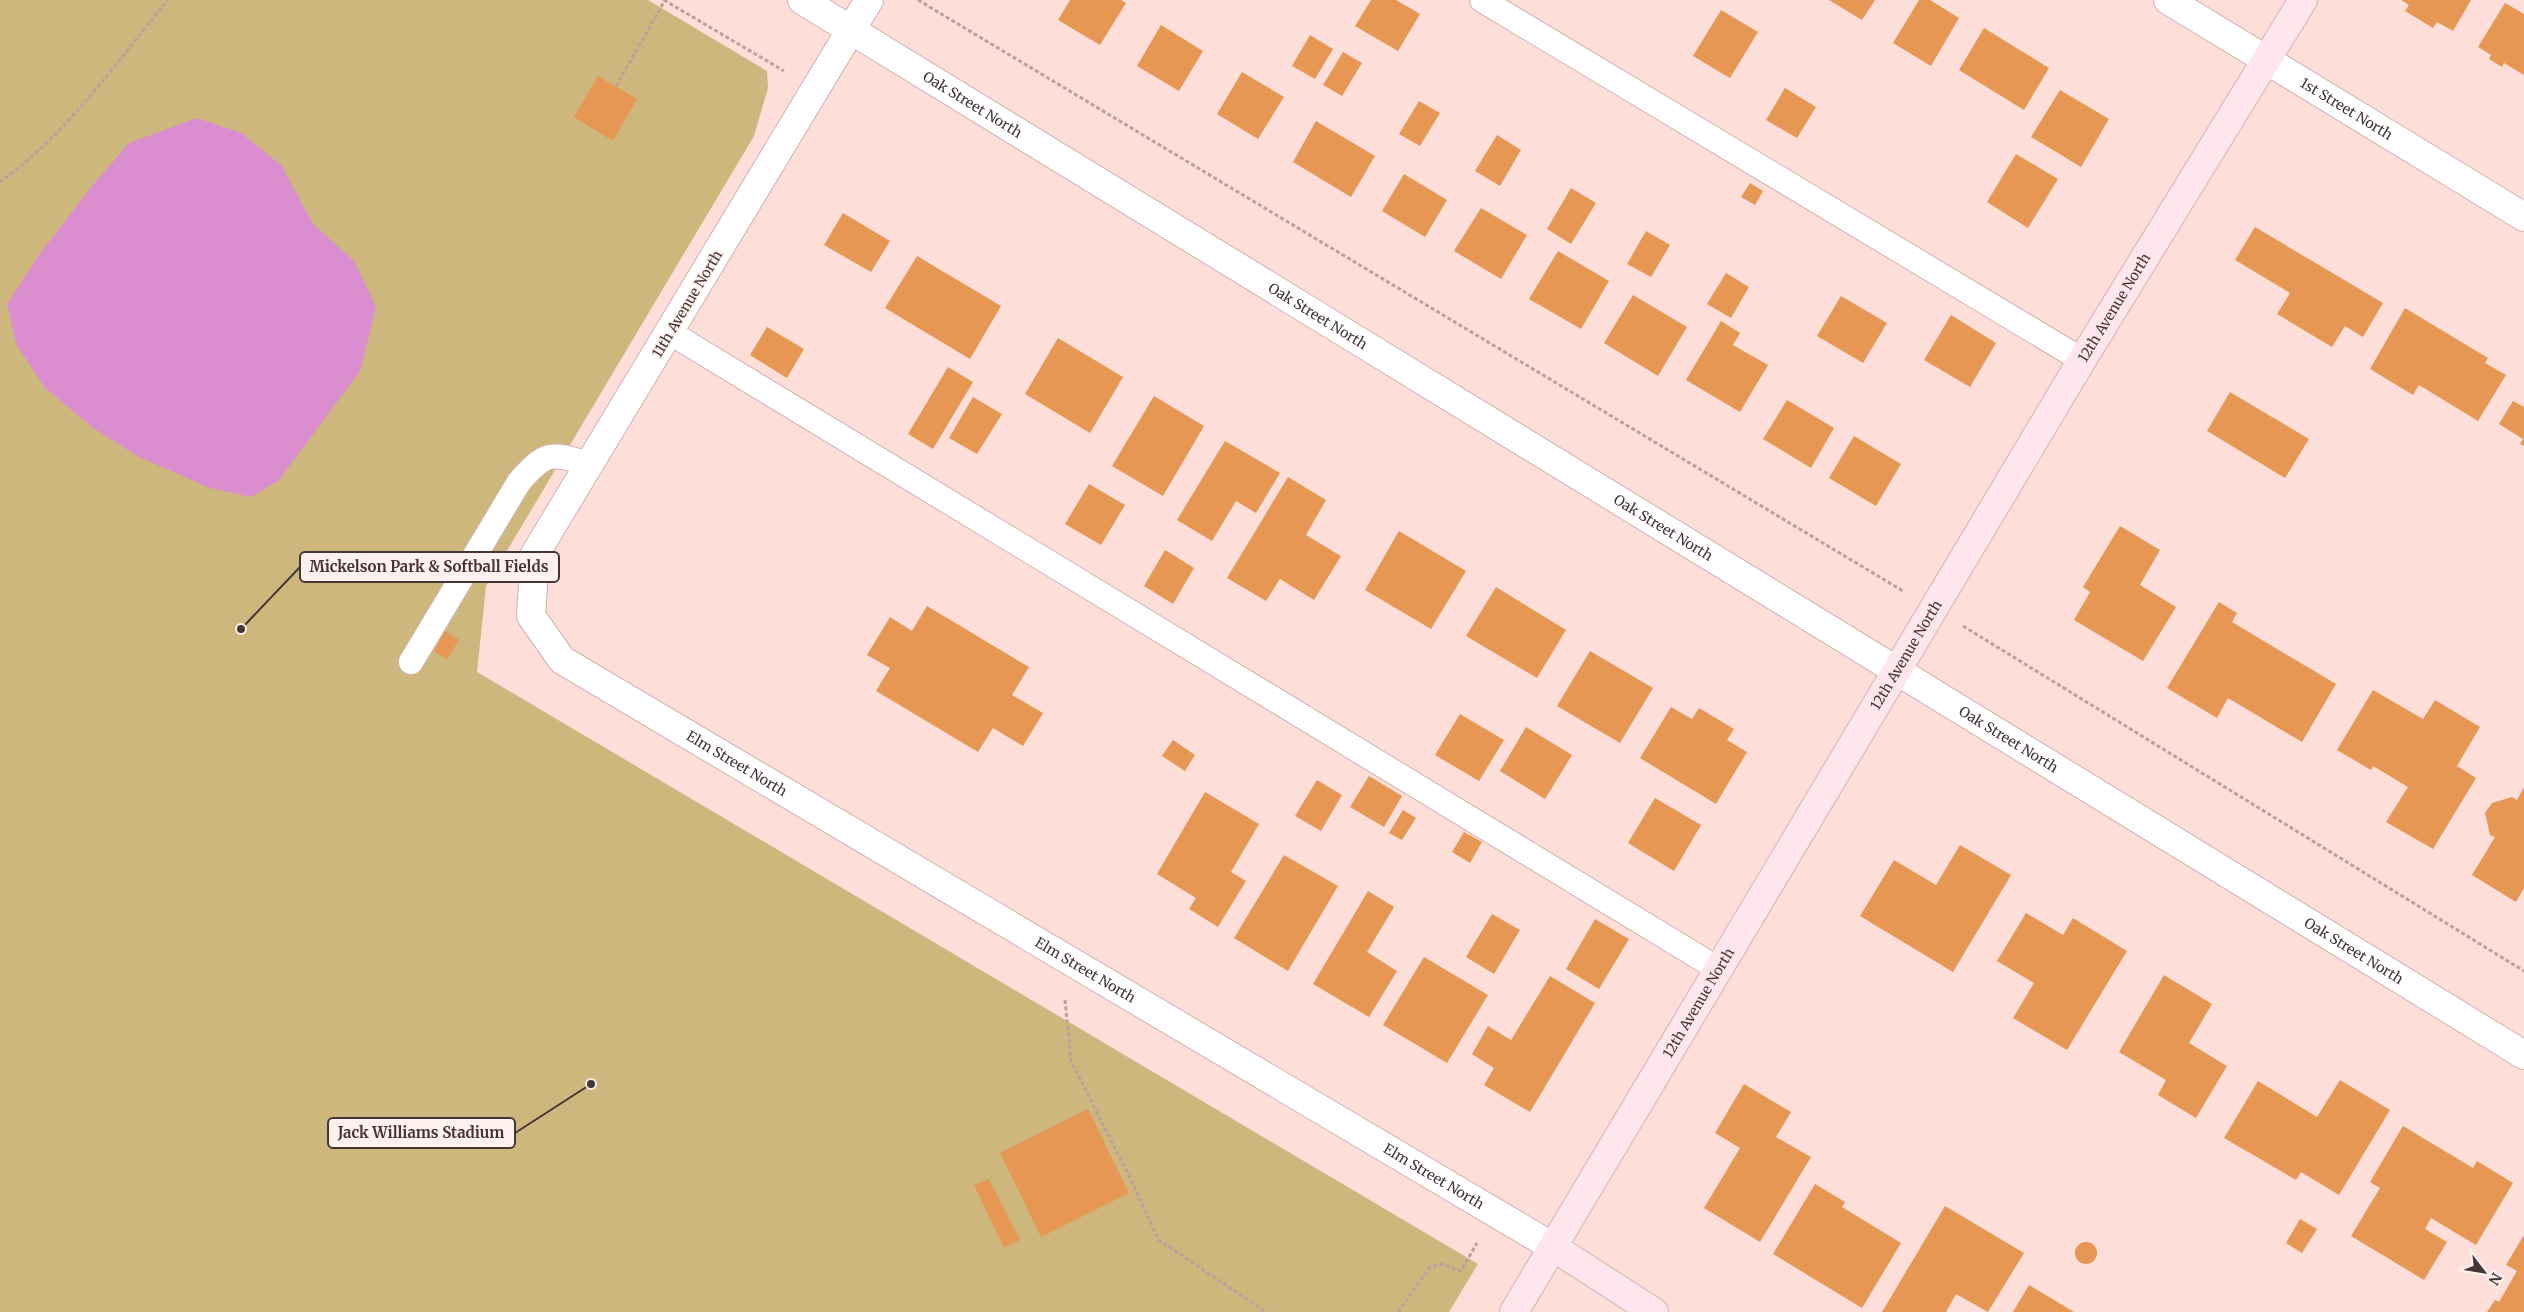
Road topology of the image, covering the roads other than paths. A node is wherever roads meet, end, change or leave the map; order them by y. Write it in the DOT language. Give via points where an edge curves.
graph roads {
  1 [pos="802,0"];
  2 [pos="869,0"];
  3 [pos="1482,0"];
  4 [pos="2168,0"];
  5 [pos="2303,0"];
  6 [pos="851,30"];
  7 [pos="2267,59"];
  8 [pos="2524,217"];
  9 [pos="669,332"];
  10 [pos="2082,360"];
  11 [pos="590,464"];
  12 [pos="531,616"];
  13 [pos="411,662"];
  14 [pos="1897,671"];
  15 [pos="1720,970"];
  16 [pos="2524,1055"];
  17 [pos="1553,1247"];
  18 [pos="1514,1312"];
  19 [pos="1654,1312"];
  1 -- 6 [label="street, Oak Street North"];
  2 -- 6 [label="street, 11th Avenue North"];
  3 -- 10 [label="lane"];
  4 -- 7 [label="street, 1st Street North"];
  5 -- 7 [label="main road, 12th Avenue North"];
  6 -- 9 [label="street, 11th Avenue North"];
  6 -- 14 [label="street, Oak Street North"];
  7 -- 8 [label="street, 1st Street North"];
  7 -- 10 [label="main road, 12th Avenue North"];
  9 -- 11 [label="street, 11th Avenue North"];
  9 -- 15 [label="lane"];
  10 -- 14 [label="main road, 12th Avenue North"];
  11 -- 12 [label="street, 11th Avenue North" via="535,554"];
  11 -- 13 [label="lane" via="556,455 537,462 519,482"];
  12 -- 17 [label="street, Elm Street North" via="562,660"];
  14 -- 15 [label="main road, 12th Avenue North"];
  14 -- 16 [label="street, Oak Street North"];
  15 -- 17 [label="main road, 12th Avenue North"];
  17 -- 18 [label="main road, 12th Avenue North"];
  17 -- 19 [label="main road, Elm Street North"];
}
